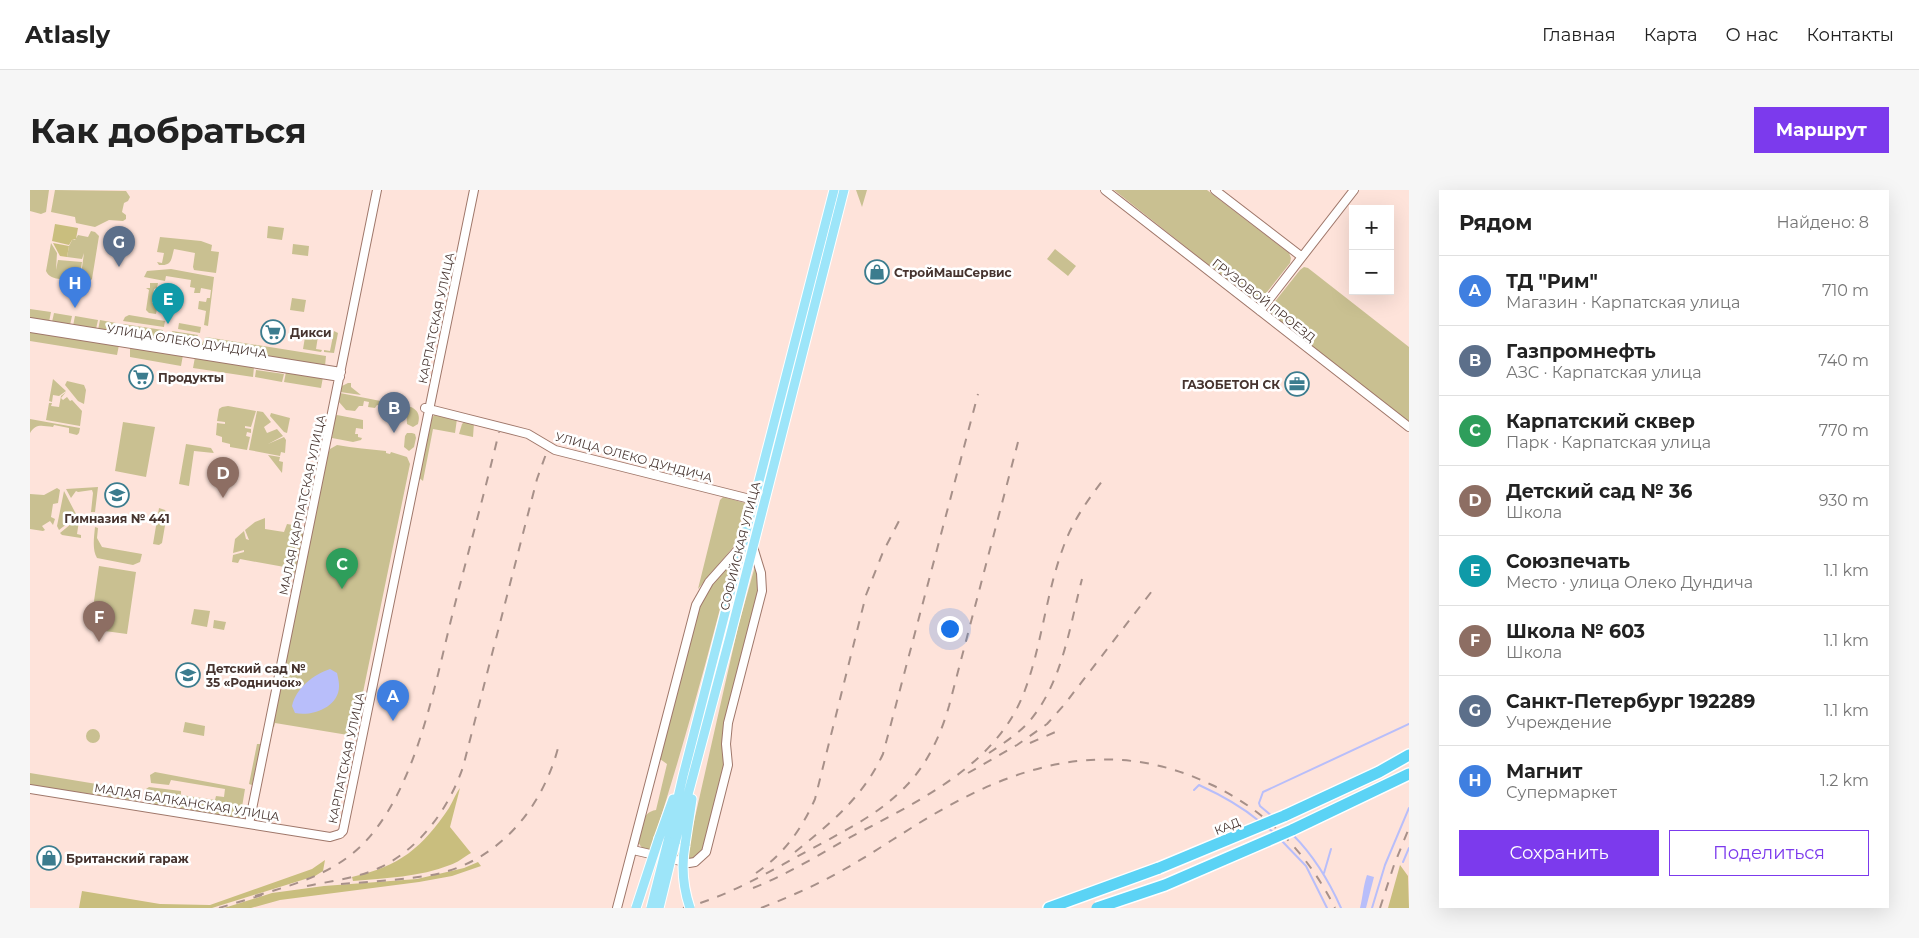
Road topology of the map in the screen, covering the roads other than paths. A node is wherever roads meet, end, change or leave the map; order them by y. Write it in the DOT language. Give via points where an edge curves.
graph roads {
  1 [pos="377,190"];
  2 [pos="469,190"];
  3 [pos="474,190"];
  4 [pos="834,190"];
  5 [pos="844,190"];
  6 [pos="1105,190"];
  7 [pos="1215,190"];
  8 [pos="1354,190"];
  9 [pos="1302,258"];
  10 [pos="1260,311"];
  11 [pos="30,322"];
  12 [pos="30,328"];
  13 [pos="340,374"];
  14 [pos="427,408"];
  15 [pos="1409,427"];
  16 [pos="754,500"];
  17 [pos="742,545"];
  18 [pos="753,547"];
  19 [pos="1409,755"];
  20 [pos="1409,774"];
  21 [pos="30,789"];
  22 [pos="249,824"];
  23 [pos="340,834"];
  24 [pos="672,842"];
  25 [pos="633,850"];
  26 [pos="617,908"];
  27 [pos="636,908"];
  28 [pos="651,908"];
  29 [pos="659,908"];
  30 [pos="690,908"];
  31 [pos="1049,908"];
  32 [pos="1097,908"];
  1 -- 13 [label="street, МАЛАЯ КАРПАТСКАЯ УЛИЦА"];
  2 -- 14 [label="street, КАРПАТСКАЯ УЛИЦА"];
  3 -- 14 [label="street, КАРПАТСКАЯ УЛИЦА"];
  4 -- 16 [label="main road, СОФИЙСКАЯ УЛИЦА"];
  5 -- 18 [label="main road, СОФИЙСКАЯ УЛИЦА"];
  6 -- 10 [label="street, ГРУЗОВОЙ ПРОЕЗД"];
  7 -- 9 [label="street"];
  8 -- 9 [label="street"];
  9 -- 10 [label="street"];
  10 -- 15 [label="street, ГРУЗОВОЙ ПРОЕЗД"];
  11 -- 13 [label="street, УЛИЦА ОЛЕКО ДУНДИЧА"];
  12 -- 13 [label="street, УЛИЦА ОЛЕКО ДУНДИЧА"];
  13 -- 22 [label="street, МАЛАЯ КАРПАТСКАЯ УЛИЦА"];
  14 -- 16 [label="street, УЛИЦА ОЛЕКО ДУНДИЧА" via="528,434 555,450"];
  14 -- 23 [label="street, КАРПАТСКАЯ УЛИЦА" via="343,804"];
  16 -- 17 [label="main road, СОФИЙСКАЯ УЛИЦА"];
  17 -- 24 [label="main road, СОФИЙСКАЯ УЛИЦА" via="683,776"];
  17 -- 25 [label="street" via="709,582 696,606"];
  18 -- 24 [label="main road, СОФИЙСКАЯ УЛИЦА" via="693,779 692,800"];
  18 -- 25 [label="street" via="761,572 762,591 728,723 728,765 706,852 689,863"];
  19 -- 31 [label="highway, КАД, bridge" via="1244,834"];
  20 -- 32 [label="highway, bridge" via="1165,885"];
  21 -- 22 [label="street, МАЛАЯ БАЛКАНСКАЯ УЛИЦА"];
  22 -- 23 [label="street, МАЛАЯ БАЛКАНСКАЯ УЛИЦА" via="330,837"];
  24 -- 27 [label="main road, bridge"];
  24 -- 28 [label="main road, bridge"];
  24 -- 29 [label="main road, bridge"];
  24 -- 30 [label="main road, bridge" via="682,865"];
  25 -- 26 [label="street"];
}
